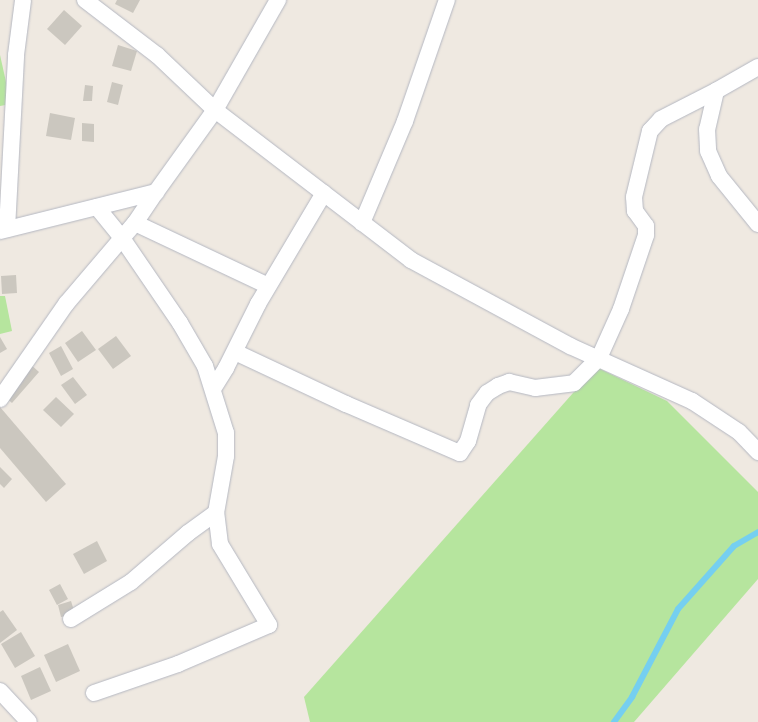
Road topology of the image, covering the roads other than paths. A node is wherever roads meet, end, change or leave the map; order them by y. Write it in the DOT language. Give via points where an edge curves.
graph roads {
  1 [pos="23,0"];
  2 [pos="85,0"];
  3 [pos="278,0"];
  4 [pos="447,0"];
  5 [pos="758,67"];
  6 [pos="716,91"];
  7 [pos="215,110"];
  8 [pos="156,192"];
  9 [pos="324,193"];
  10 [pos="97,207"];
  11 [pos="135,223"];
  12 [pos="362,223"];
  13 [pos="758,224"];
  14 [pos="4,230"];
  15 [pos="122,238"];
  16 [pos="268,286"];
  17 [pos="235,352"];
  18 [pos="599,358"];
  19 [pos="212,389"];
  20 [pos="0,399"];
  21 [pos="756,445"];
  22 [pos="216,514"];
  23 [pos="71,619"];
  24 [pos="0,691"];
  25 [pos="94,693"];
  26 [pos="29,722"];
  1 -- 14 [label="street" via="16,55"];
  2 -- 7 [label="street" via="157,55"];
  3 -- 7 [label="street"];
  4 -- 12 [label="street" via="405,121"];
  5 -- 6 [label="street"];
  6 -- 13 [label="street" via="708,129 710,158 719,176"];
  6 -- 18 [label="street" via="661,120 650,131 634,198 635,211 646,226 646,235 621,309"];
  7 -- 8 [label="street"];
  7 -- 9 [label="street"];
  8 -- 10 [label="street"];
  8 -- 11 [label="street"];
  9 -- 12 [label="street"];
  9 -- 16 [label="street"];
  10 -- 14 [label="street"];
  10 -- 15 [label="street"];
  11 -- 15 [label="street"];
  11 -- 16 [label="street"];
  12 -- 18 [label="street" via="411,260 570,346"];
  15 -- 19 [label="street" via="198,352"];
  15 -- 20 [label="street" via="66,304"];
  16 -- 17 [label="street"];
  17 -- 18 [label="street" via="456,453 463,451 478,405 487,393 509,382 535,388 574,383"];
  17 -- 19 [label="street"];
  18 -- 21 [label="street" via="692,402"];
  19 -- 22 [label="street" via="226,433 226,456"];
  22 -- 23 [label="street" via="188,533 131,582"];
  22 -- 25 [label="street" via="224,554 269,625 178,664"];
  24 -- 26 [label="street"];
}
